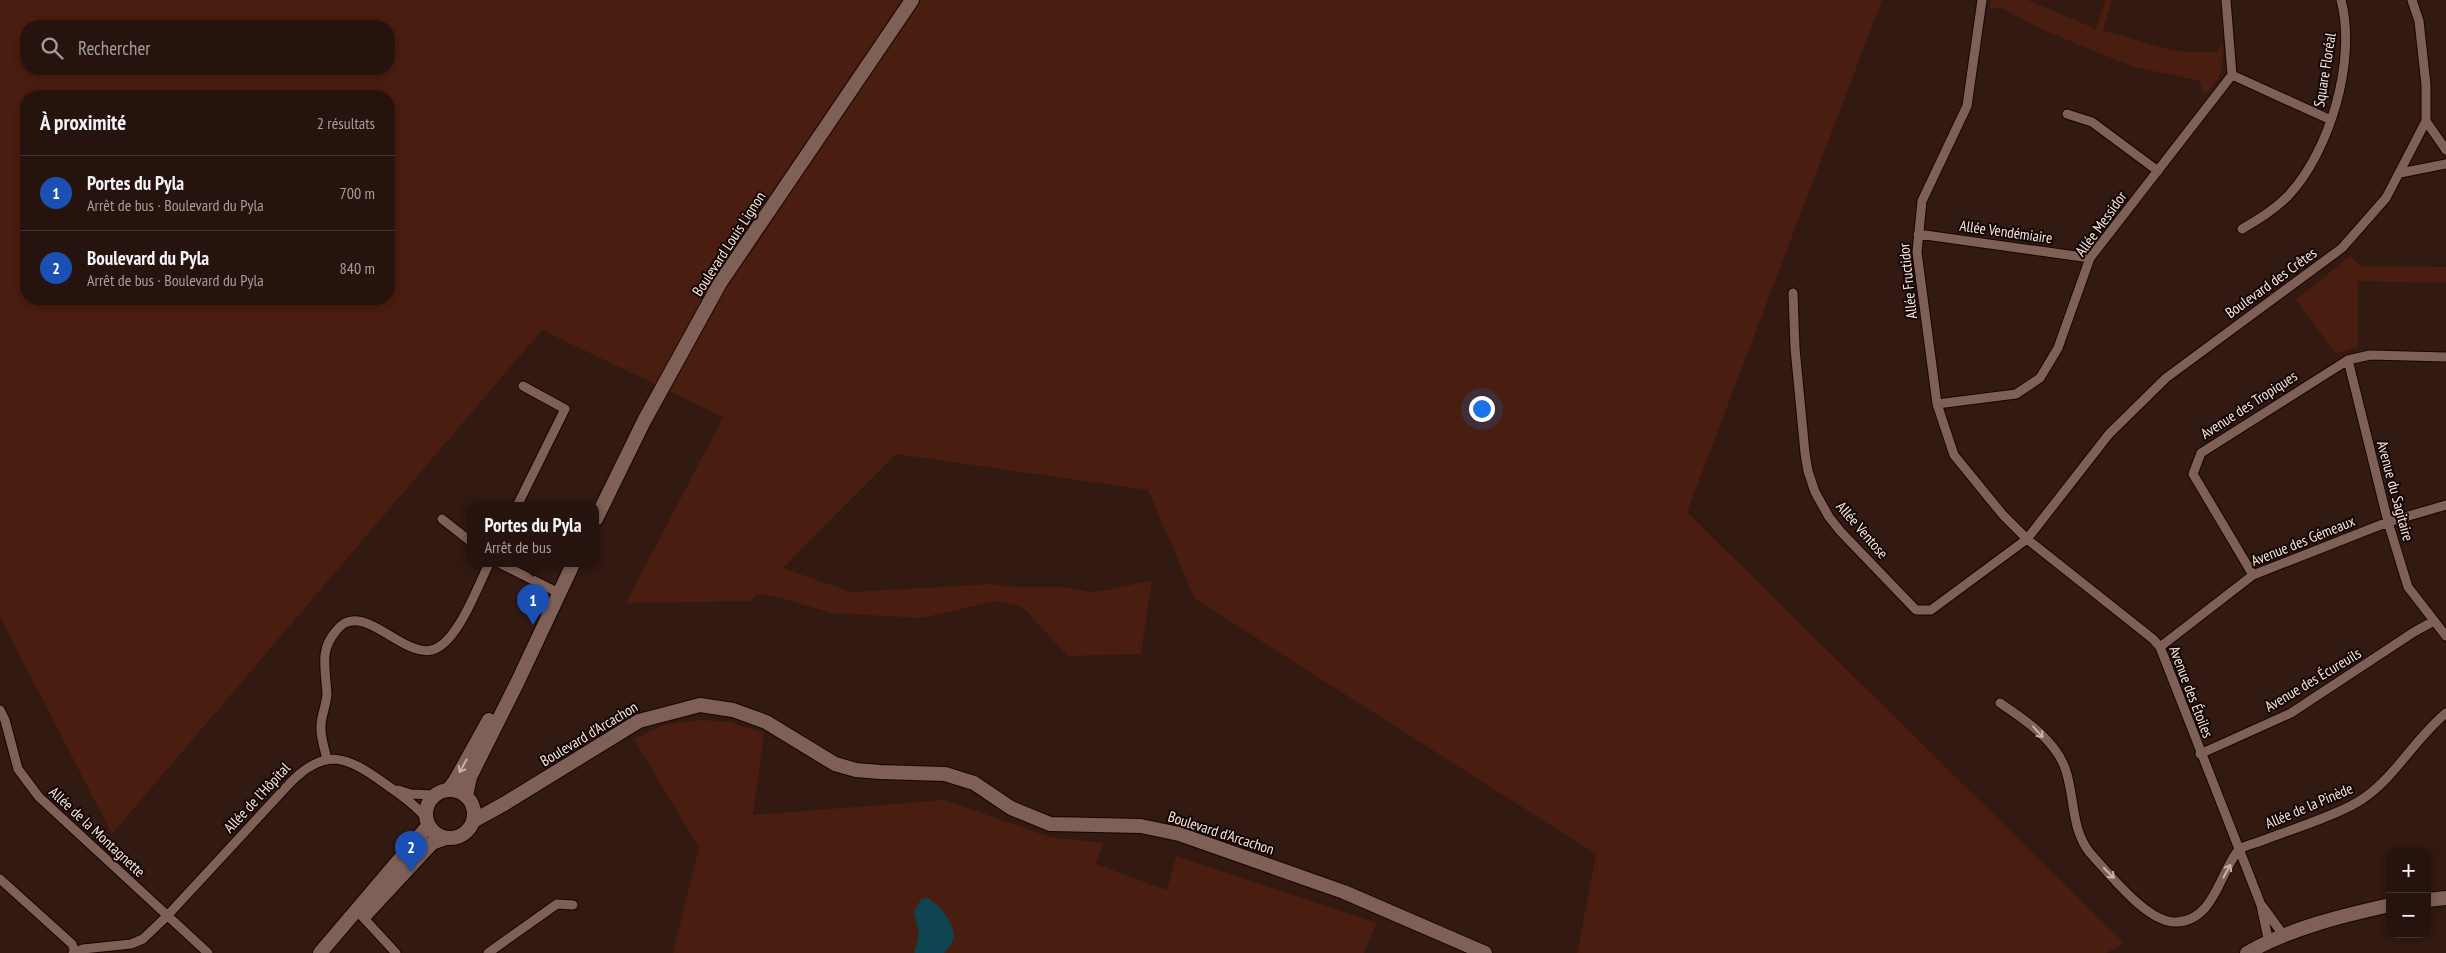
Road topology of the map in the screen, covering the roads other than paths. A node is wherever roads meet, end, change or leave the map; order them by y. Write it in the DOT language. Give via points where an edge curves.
graph roads {
  1 [pos="912,0"];
  2 [pos="1982,0"];
  3 [pos="2226,0"];
  4 [pos="2341,0"];
  5 [pos="2412,0"];
  6 [pos="2232,75"];
  7 [pos="2068,114"];
  8 [pos="2331,120"];
  9 [pos="2426,121"];
  10 [pos="2446,150"];
  11 [pos="2446,164"];
  12 [pos="2158,171"];
  13 [pos="2400,173"];
  14 [pos="2242,229"];
  15 [pos="1918,234"];
  16 [pos="2090,258"];
  17 [pos="1793,293"];
  18 [pos="2446,357"];
  19 [pos="2348,360"];
  20 [pos="523,386"];
  21 [pos="1937,404"];
  22 [pos="519,502"];
  23 [pos="2446,505"];
  24 [pos="599,513"];
  25 [pos="442,519"];
  26 [pos="2388,522"];
  27 [pos="467,539"];
  28 [pos="2027,540"];
  29 [pos="487,567"];
  30 [pos="506,567"];
  31 [pos="572,567"];
  32 [pos="2252,575"];
  33 [pos="557,597"];
  34 [pos="2434,621"];
  35 [pos="2446,636"];
  36 [pos="2160,647"];
  37 [pos="2000,703"];
  38 [pos="0,710"];
  39 [pos="2446,713"];
  40 [pos="2200,754"];
  41 [pos="327,760"];
  42 [pos="388,786"];
  43 [pos="441,792"];
  44 [pos="469,799"];
  45 [pos="504,804"];
  46 [pos="473,821"];
  47 [pos="427,822"];
  48 [pos="446,838"];
  49 [pos="2238,850"];
  50 [pos="0,879"];
  51 [pos="2446,898"];
  52 [pos="2431,900"];
  53 [pos="574,905"];
  54 [pos="2261,905"];
  55 [pos="2386,906"];
  56 [pos="360,913"];
  57 [pos="167,916"];
  58 [pos="2284,936"];
  59 [pos="2269,943"];
  60 [pos="74,952"];
  61 [pos="208,953"];
  62 [pos="320,953"];
  63 [pos="330,953"];
  64 [pos="396,953"];
  65 [pos="488,953"];
  66 [pos="1485,953"];
  67 [pos="2247,953"];
  1 -- 24 [label="main road, Boulevard Louis Lignon" via="720,283 644,421"];
  2 -- 15 [label="street, Allée Fructidor" via="1967,106 1922,201"];
  3 -- 6 [label="street"];
  4 -- 8 [label="street, Square Floréal" via="2346,23 2345,53"];
  5 -- 9 [label="street, Boulevard des Crêtes" via="2419,22 2426,85"];
  6 -- 8 [label="street"];
  6 -- 12 [label="street, Allée Messidor"];
  7 -- 12 [label="street" via="2092,122"];
  8 -- 14 [label="street, Square Floréal" via="2321,144 2289,195 2271,212"];
  9 -- 10 [label="street"];
  9 -- 13 [label="street, Boulevard des Crêtes"];
  11 -- 13 [label="street"];
  12 -- 16 [label="street, Allée Messidor"];
  13 -- 28 [label="street, Boulevard des Crêtes" via="2386,198 2342,248 2166,378 2109,434"];
  15 -- 16 [label="street, Allée Vendémiaire"];
  15 -- 21 [label="street, Allée Fructidor" via="1917,252"];
  16 -- 21 [label="street, Allée Messidor" via="2058,348 2040,378 2016,394"];
  17 -- 28 [label="street, Allée Ventose" via="1808,472 1815,492 1841,532 1916,610 1931,610"];
  18 -- 19 [label="street, Avenue des Tropiques" via="2370,355"];
  19 -- 26 [label="street, Avenue du Sagitaire"];
  19 -- 32 [label="street, Avenue des Tropiques" via="2201,453 2193,474"];
  20 -- 22 [label="street" via="565,408"];
  21 -- 28 [label="street, Allée Fructidor" via="1954,455"];
  23 -- 26 [label="street, Avenue des Gémeaux"];
  25 -- 27 [label="street"];
  26 -- 32 [label="street, Avenue des Gémeaux"];
  26 -- 34 [label="street, Avenue du Sagitaire" via="2408,586"];
  28 -- 36 [label="street, Avenue des Étoiles"];
  29 -- 41 [label="street" via="456,631 435,649 417,649 362,621 350,621 336,630 325,655 327,695 320,731"];
  30 -- 33 [label="street"];
  31 -- 33 [label="main road"];
  32 -- 36 [label="street, Avenue des Gémeaux"];
  33 -- 43 [label="main road, one-way" via="456,779"];
  33 -- 44 [label="main road" via="470,777"];
  34 -- 35 [label="street, Avenue du Sagitaire"];
  34 -- 40 [label="street, Avenue des Écureuils" via="2291,713"];
  36 -- 40 [label="street, Avenue des Étoiles"];
  37 -- 49 [label="street, one-way" via="2028,722 2055,751 2070,787 2083,844 2147,911 2162,921 2189,920 2202,912"];
  38 -- 57 [label="street, Allée de la Montagnette" via="18,769 39,797"];
  39 -- 49 [label="street, Allée de la Pinède" via="2428,728 2374,791 2355,804"];
  40 -- 49 [label="street, Avenue des Étoiles"];
  41 -- 42 [label="street, Allée de l’Hôpital" via="353,762"];
  41 -- 57 [label="street, Allée de l’Hôpital" via="304,768"];
  42 -- 43 [label="street, Allée de l’Hôpital" via="411,794"];
  42 -- 47 [label="street, Allée de l’Hôpital" via="414,804"];
  43 -- 44 [label="main road" via="458,791"];
  43 -- 47 [label="main road" via="426,809"];
  44 -- 45 [label="main road" via="489,806"];
  44 -- 46 [label="main road"];
  45 -- 46 [label="main road, Boulevard d'Arcachon"];
  45 -- 66 [label="main road, Boulevard d'Arcachon" via="639,721 700,705 733,710 766,722 835,764 856,770 945,774 974,783 1011,808 1050,824 1141,826 1178,834 1344,892"];
  46 -- 48 [label="main road" via="466,832"];
  47 -- 48 [label="main road" via="436,834"];
  47 -- 56 [label="main road"];
  48 -- 56 [label="main road" via="432,843"];
  49 -- 54 [label="street, Avenue des Étoiles"];
  50 -- 60 [label="street" via="72,944"];
  51 -- 52 [label="main road"];
  53 -- 65 [label="street" via="557,904"];
  54 -- 58 [label="street, Avenue des Étoiles"];
  54 -- 59 [label="street, Avenue des Étoiles"];
  55 -- 58 [label="main road" via="2342,915"];
  56 -- 62 [label="main road"];
  56 -- 63 [label="main road"];
  56 -- 64 [label="street"];
  57 -- 60 [label="street, Allée de l’Hôpital" via="143,939 131,944"];
  57 -- 61 [label="street, Allée de la Montagnette"];
  58 -- 59 [label="main road"];
  59 -- 67 [label="main road"];
}
